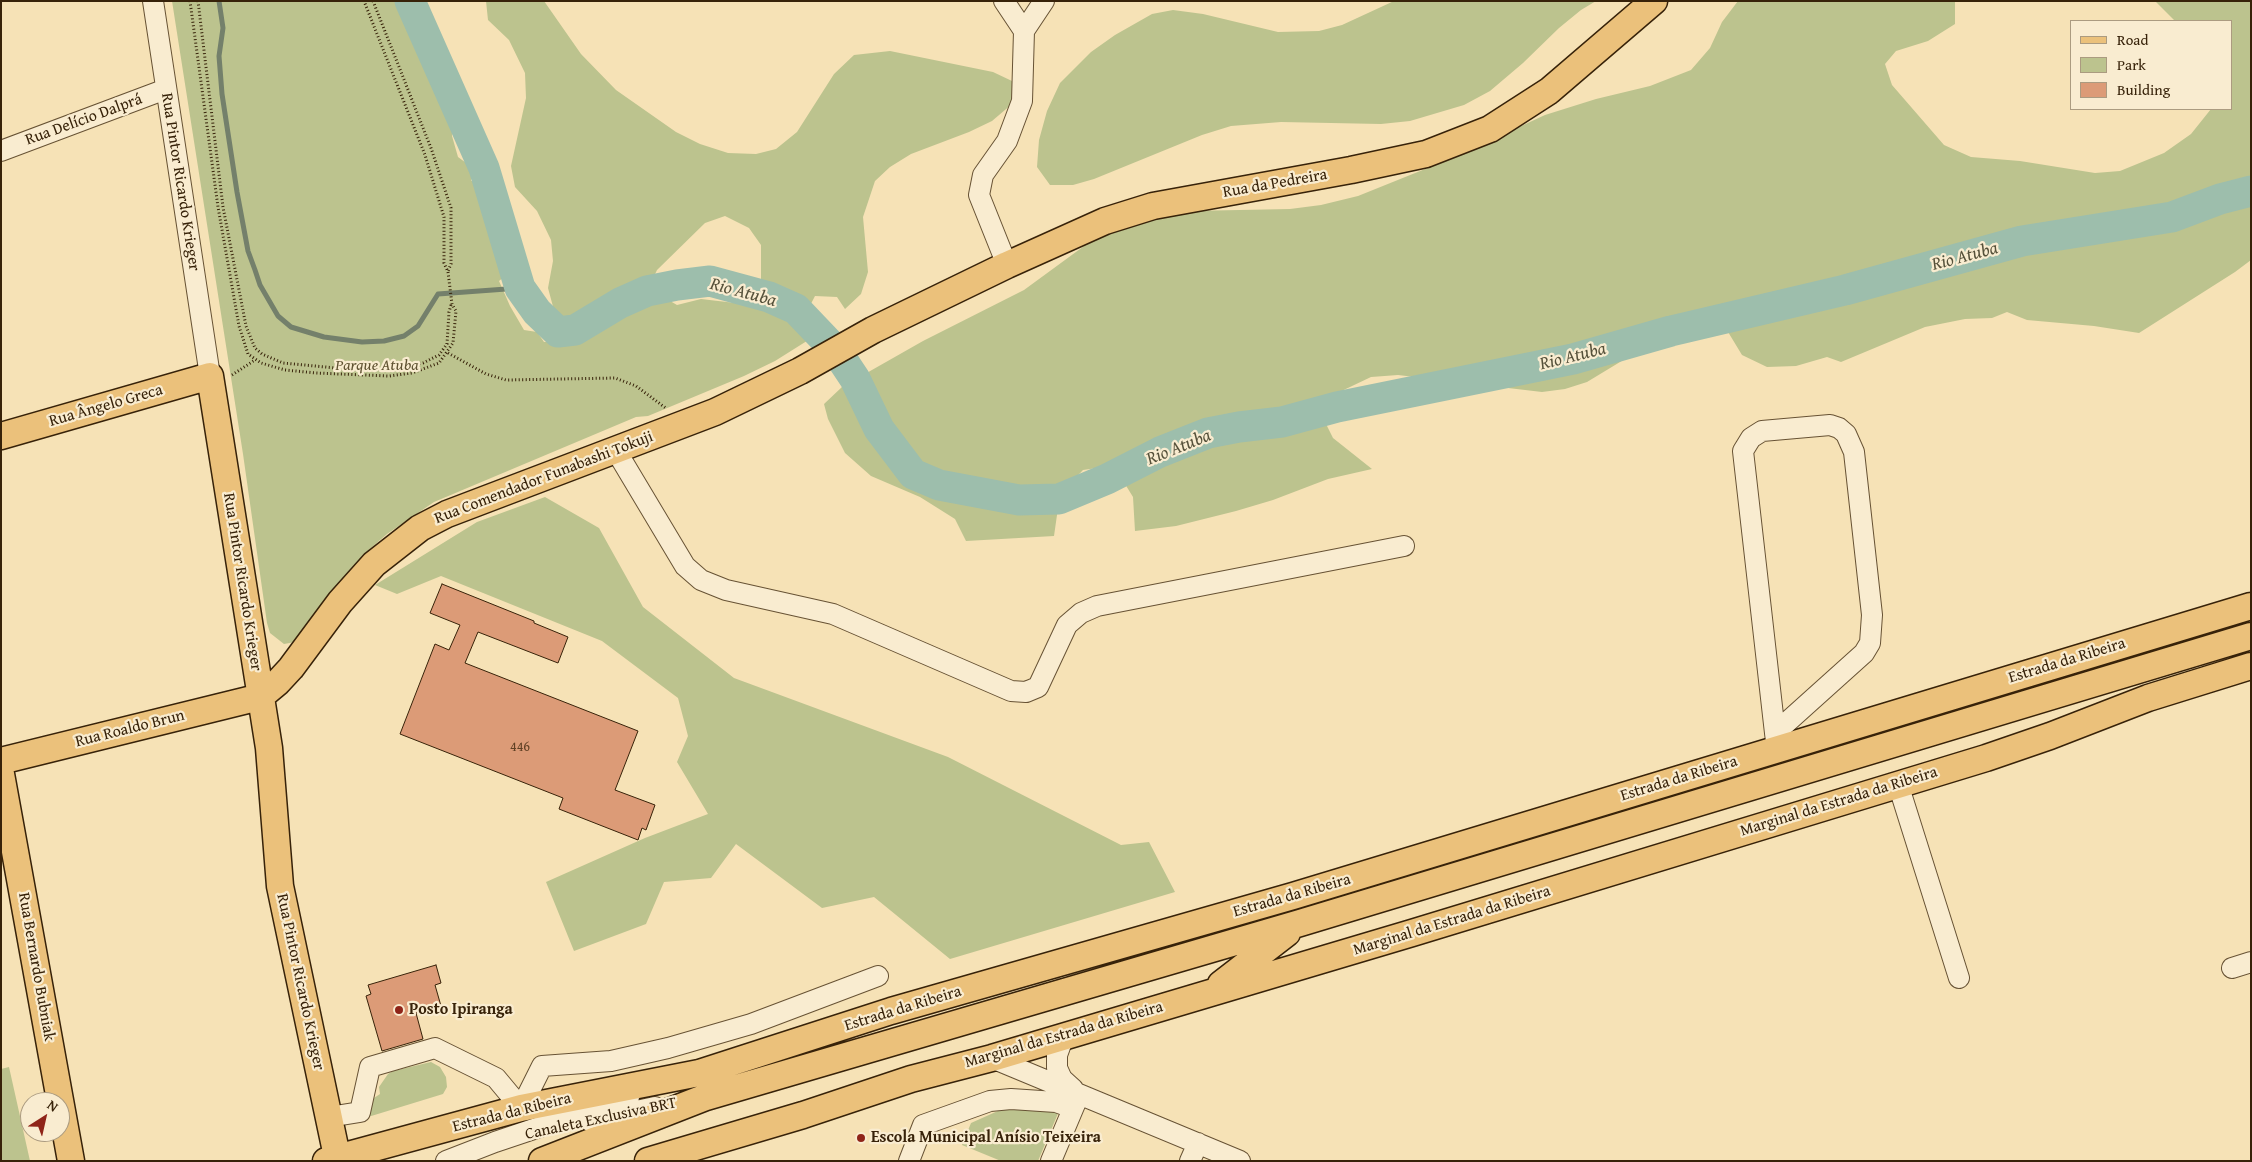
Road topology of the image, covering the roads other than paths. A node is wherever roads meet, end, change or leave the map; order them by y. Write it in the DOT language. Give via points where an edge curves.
graph roads {
  1 [pos="153,1"];
  2 [pos="1004,1"];
  3 [pos="1044,1"];
  4 [pos="1654,1"];
  5 [pos="1024,31"];
  6 [pos="166,89"];
  7 [pos="1,150"];
  8 [pos="1007,265"];
  9 [pos="800,371"];
  10 [pos="210,376"];
  11 [pos="1,436"];
  12 [pos="615,449"];
  13 [pos="1404,546"];
  14 [pos="2251,606"];
  15 [pos="2251,636"];
  16 [pos="2251,666"];
  17 [pos="260,697"];
  18 [pos="1776,741"];
  19 [pos="1,761"];
  20 [pos="1,774"];
  21 [pos="1898,784"];
  22 [pos="1300,923"];
  23 [pos="878,976"];
  24 [pos="1959,978"];
  25 [pos="1210,992"];
  26 [pos="1068,1034"];
  27 [pos="992,1058"];
  28 [pos="702,1085"];
  29 [pos="1076,1100"];
  30 [pos="521,1108"];
  31 [pos="329,1117"];
  32 [pos="1194,1152"];
  33 [pos="334,1160"];
  34 [pos="71,1161"];
  35 [pos="446,1161"];
  36 [pos="542,1161"];
  37 [pos="648,1161"];
  38 [pos="909,1161"];
  39 [pos="1051,1161"];
  40 [pos="1240,1161"];
  1 -- 6 [label="street, Rua Pintor Ricardo Krieger"];
  2 -- 5 [label="street"];
  3 -- 5 [label="street"];
  4 -- 8 [label="main road, Rua da Pedreira" via="1549,91 1490,129 1426,154 1153,206 1105,221"];
  5 -- 8 [label="street" via="1022,101 1007,141 983,175 979,195"];
  6 -- 7 [label="street, Rua Delício Dalprá"];
  6 -- 10 [label="street, Rua Pintor Ricardo Krieger"];
  8 -- 9 [label="main road, Rua da Pedreira" via="873,330"];
  9 -- 12 [label="main road, Rua Comendador Funabashi Tokuji" via="685,424"];
  10 -- 11 [label="main road, Rua Ângelo Greca"];
  10 -- 17 [label="main road, Rua Pintor Ricardo Krieger"];
  12 -- 13 [label="street" via="685,566 701,580 726,590 833,614 1011,691 1026,692 1038,687 1067,624 1081,612 1097,606"];
  12 -- 17 [label="main road, Rua Comendador Funabashi Tokuji" via="474,502 420,528 358,581 291,668"];
  14 -- 18 [label="main road, Estrada da Ribeira"];
  15 -- 22 [label="main road, Estrada da Ribeira"];
  16 -- 21 [label="main road, Marginal da Estrada da Ribeira" via="2148,698 2016,748"];
  17 -- 19 [label="main road, Rua Roaldo Brun"];
  17 -- 31 [label="main road, Rua Pintor Ricardo Krieger" via="269,748 280,886"];
  18 -- 18 [label="street" via="1743,451 1751,438 1762,431 1830,425 1846,434 1854,452 1872,615 1870,643 1864,653"];
  18 -- 28 [label="main road, Estrada da Ribeira" via="1292,896 891,1012"];
  20 -- 34 [label="main road, Rua Bernardo Bubniak"];
  21 -- 24 [label="street"];
  21 -- 25 [label="main road, Marginal da Estrada da Ribeira"];
  22 -- 25 [label="main road"];
  22 -- 28 [label="main road, Estrada da Ribeira"];
  23 -- 30 [label="street" via="751,1024 668,1048 603,1062 542,1066"];
  25 -- 26 [label="main road, Marginal da Estrada da Ribeira"];
  26 -- 27 [label="main road, Marginal da Estrada da Ribeira"];
  26 -- 29 [label="street" via="1059,1050 1057,1068"];
  27 -- 29 [label="street"];
  27 -- 37 [label="main road, Marginal da Estrada da Ribeira" via="911,1079"];
  28 -- 30 [label="main road, Estrada da Ribeira"];
  28 -- 35 [label="street, Canaleta Exclusiva BRT" via="496,1142"];
  28 -- 36 [label="main road, Estrada da Ribeira"];
  29 -- 32 [label="street"];
  29 -- 38 [label="street" via="990,1101 923,1125"];
  29 -- 39 [label="street"];
  30 -- 31 [label="street" via="496,1078 435,1048 370,1067 360,1112"];
  30 -- 33 [label="main road, Estrada da Ribeira"];
  31 -- 33 [label="main road, Rua Pintor Ricardo Krieger"];
  32 -- 40 [label="street"];
}
